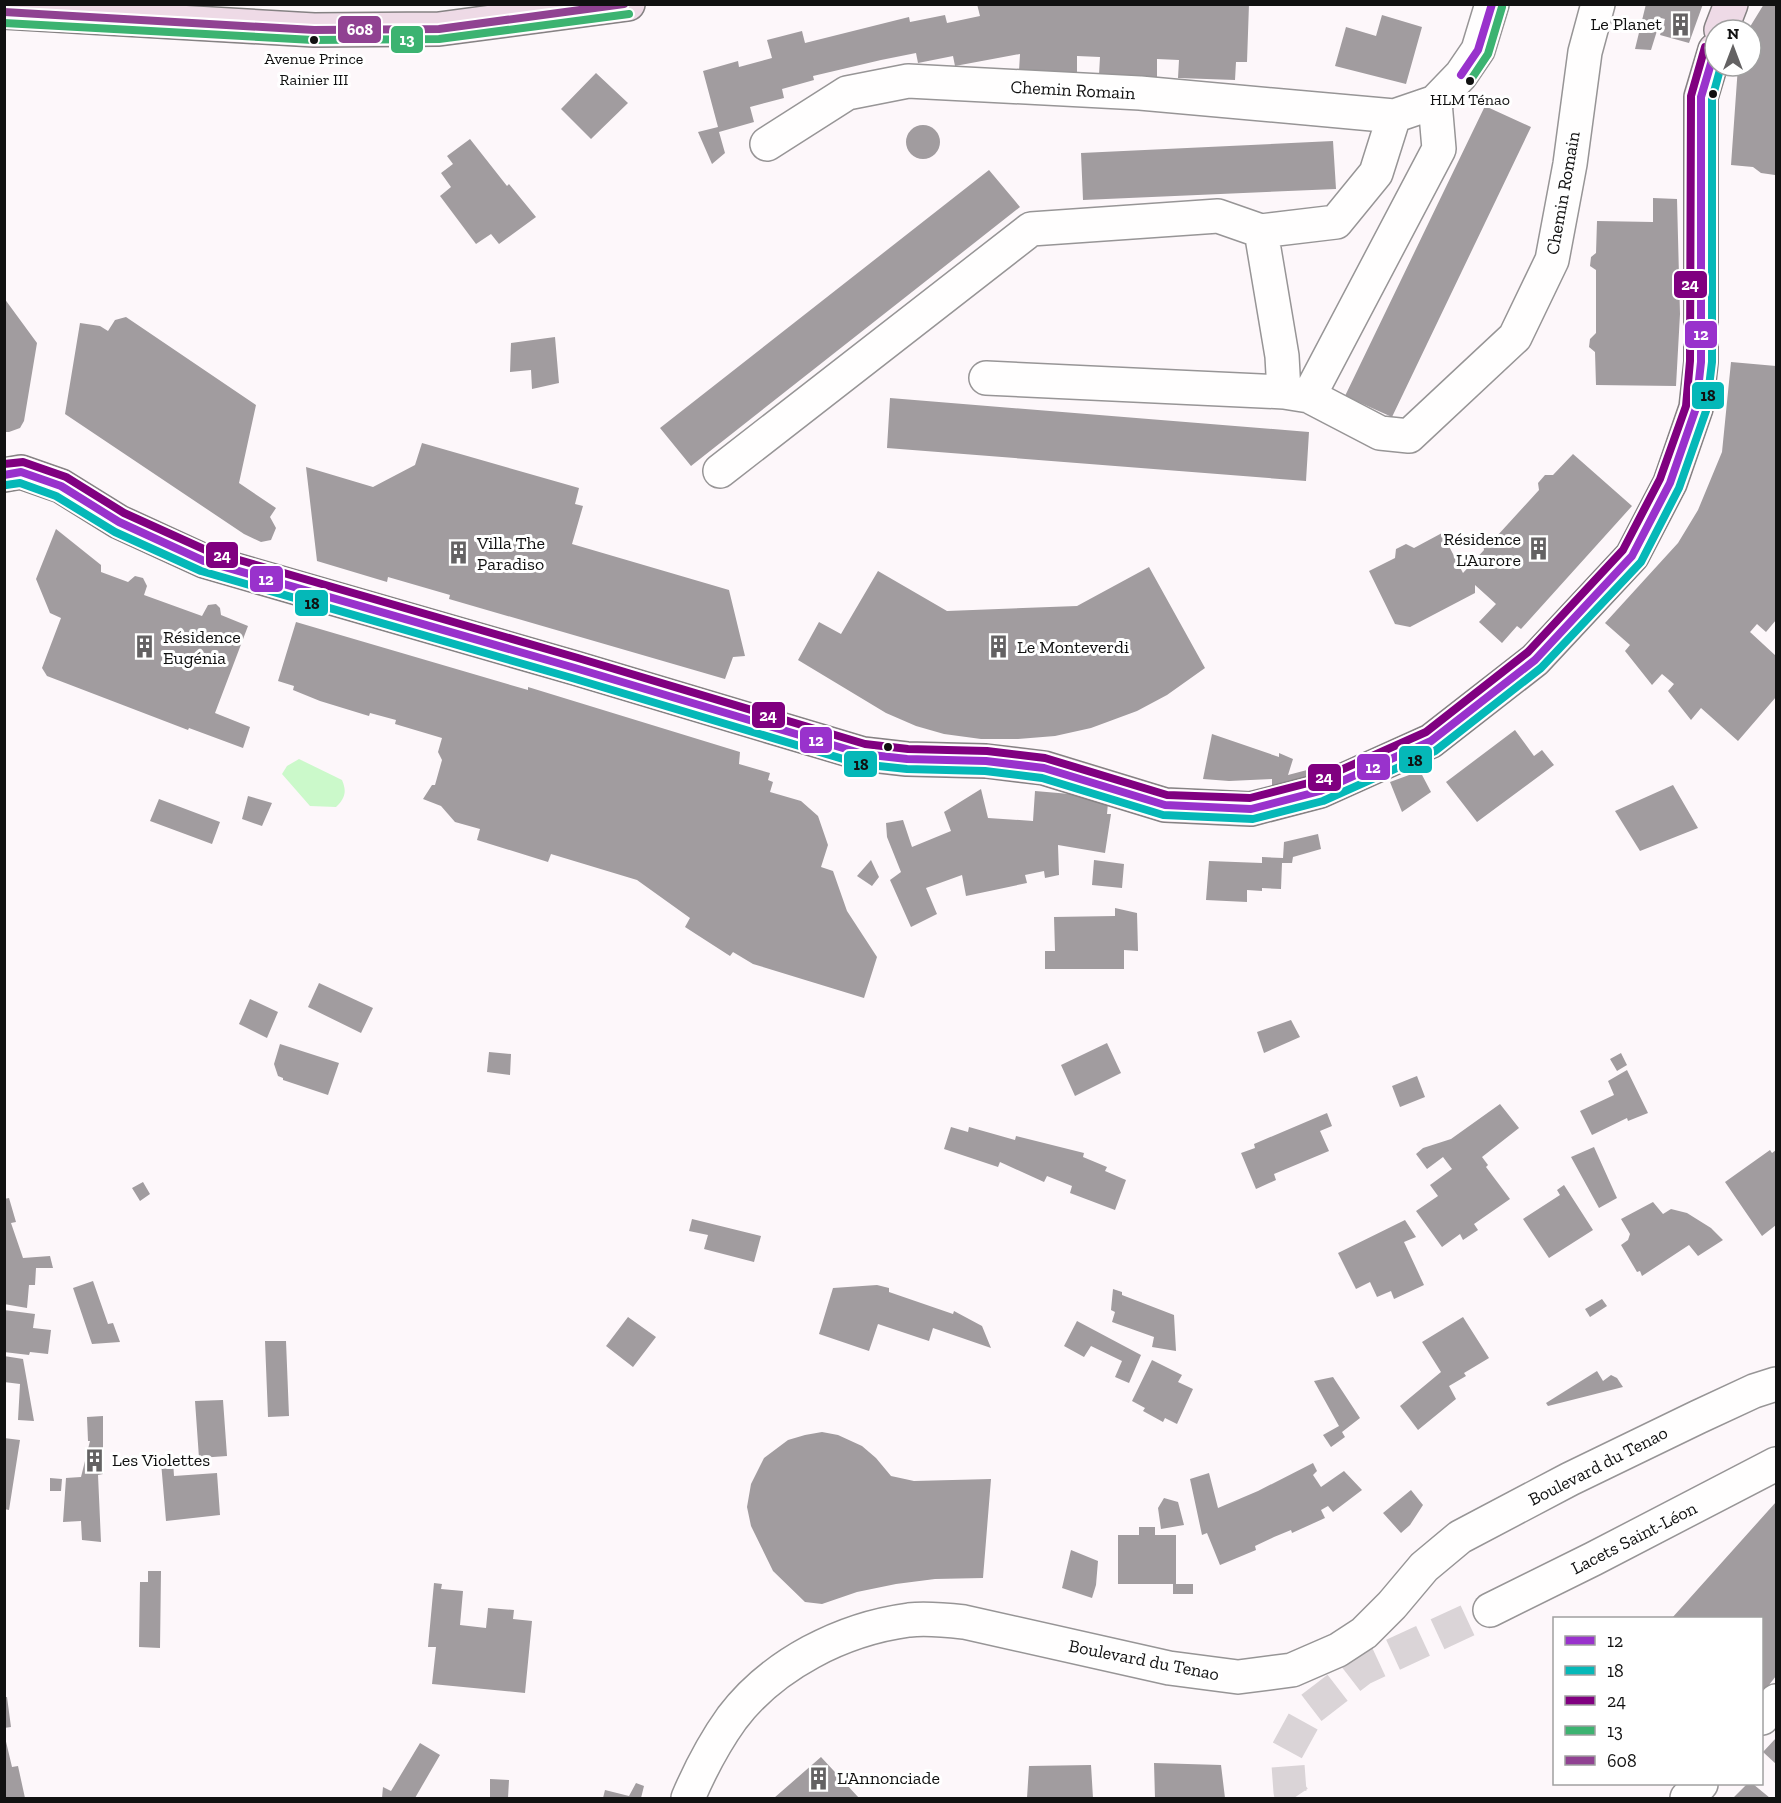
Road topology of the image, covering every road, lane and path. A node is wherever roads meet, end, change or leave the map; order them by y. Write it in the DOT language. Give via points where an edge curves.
graph roads {
  1 [pos="628,4"];
  2 [pos="1492,4"];
  3 [pos="1598,4"];
  4 [pos="4,12"];
  5 [pos="1707,78"];
  6 [pos="1435,102"];
  7 [pos="1394,116"];
  8 [pos="767,144"];
  9 [pos="1261,231"];
  10 [pos="986,378"];
  11 [pos="1297,394"];
  12 [pos="720,471"];
  13 [pos="4,475"];
  14 [pos="1776,1384"];
  15 [pos="1776,1464"];
  16 [pos="1490,1610"];
  17 [pos="1776,1701"];
  18 [pos="1763,1716"];
  19 [pos="1700,1785"];
  20 [pos="688,1798"];
  21 [pos="1687,1798"];
  1 -- 4 [label="main road" via="416,30 314,30"];
  2 -- 6 [label="street, Chemin Romain" via="1478,50"];
  3 -- 11 [label="street, Chemin Romain" via="1585,52 1552,260 1515,337 1409,436 1380,433"];
  5 -- 13 [label="main road" via="1701,97 1701,362 1696,408 1670,483 1632,556 1535,660 1431,741 1320,791 1251,809 1165,805 1044,768 863,754 204,561 119,522 61,486 21,472"];
  6 -- 7 [label="street, Chemin Romain"];
  6 -- 11 [label="street" via="1439,149"];
  7 -- 8 [label="street, Chemin Romain" via="1140,93 908,81 847,93"];
  7 -- 9 [label="street" via="1376,173 1336,222"];
  9 -- 11 [label="street" via="1282,356"];
  9 -- 12 [label="street" via="1218,216 1031,229"];
  10 -- 11 [label="street, Chemin Romain"];
  14 -- 20 [label="street, Boulevard du Tenao" via="1754,1390 1687,1422 1460,1537 1424,1567 1364,1633 1338,1650 1292,1670 1238,1677 1169,1668 940,1619 910,1620 845,1636 809,1653 756,1691 714,1746"];
  15 -- 16 [label="street, Lacets Saint-Léon"];
  17 -- 18 [label="street"];
  19 -- 21 [label="street"];
}
